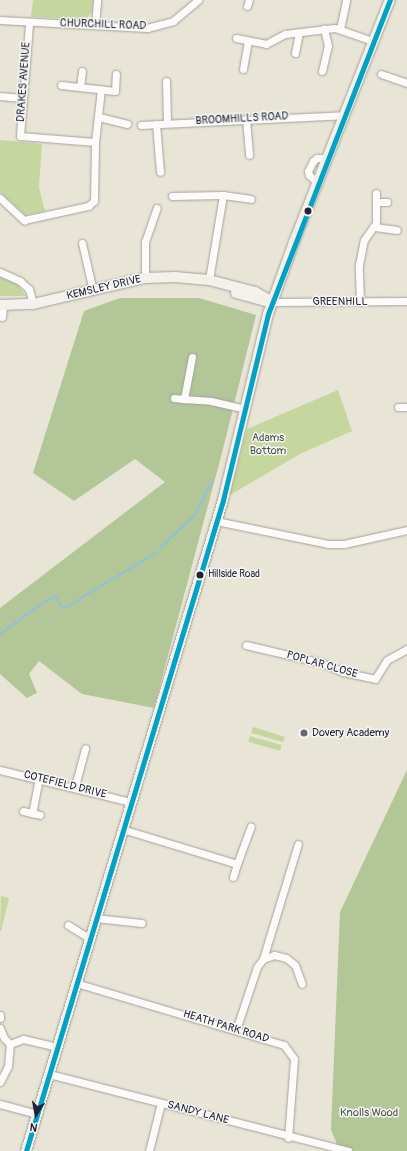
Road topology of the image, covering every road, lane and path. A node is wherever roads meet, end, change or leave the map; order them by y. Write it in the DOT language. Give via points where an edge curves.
graph roads {
  1 [pos="97,0"];
  2 [pos="198,0"];
  3 [pos="346,0"];
  4 [pos="390,0"];
  5 [pos="0,20"];
  6 [pos="29,24"];
  7 [pos="95,25"];
  8 [pos="324,28"];
  9 [pos="340,29"];
  10 [pos="299,32"];
  11 [pos="236,38"];
  12 [pos="248,41"];
  13 [pos="372,42"];
  14 [pos="295,53"];
  15 [pos="243,69"];
  16 [pos="82,71"];
  17 [pos="322,71"];
  18 [pos="116,74"];
  19 [pos="381,74"];
  20 [pos="166,81"];
  21 [pos="407,83"];
  22 [pos="61,85"];
  23 [pos="80,87"];
  24 [pos="101,89"];
  25 [pos="0,96"];
  26 [pos="22,98"];
  27 [pos="343,115"];
  28 [pos="99,117"];
  29 [pos="246,119"];
  30 [pos="166,123"];
  31 [pos="127,124"];
  32 [pos="156,124"];
  33 [pos="142,125"];
  34 [pos="96,142"];
  35 [pos="249,155"];
  36 [pos="160,172"];
  37 [pos="376,193"];
  38 [pos="223,194"];
  39 [pos="172,196"];
  40 [pos="0,198"];
  41 [pos="251,199"];
  42 [pos="376,202"];
  43 [pos="387,202"];
  44 [pos="157,208"];
  45 [pos="375,227"];
  46 [pos="397,230"];
  47 [pos="82,243"];
  48 [pos="0,272"];
  49 [pos="145,278"];
  50 [pos="209,280"];
  51 [pos="93,290"];
  52 [pos="407,301"];
  53 [pos="272,302"];
  54 [pos="360,302"];
  55 [pos="33,304"];
  56 [pos="2,305"];
  57 [pos="2,317"];
  58 [pos="192,357"];
  59 [pos="174,398"];
  60 [pos="184,399"];
  61 [pos="398,407"];
  62 [pos="407,407"];
  63 [pos="245,409"];
  64 [pos="216,521"];
  65 [pos="407,530"];
  66 [pos="246,645"];
  67 [pos="407,649"];
  68 [pos="85,748"];
  69 [pos="0,770"];
  70 [pos="39,778"];
  71 [pos="75,786"];
  72 [pos="130,802"];
  73 [pos="23,812"];
  74 [pos="252,826"];
  75 [pos="122,829"];
  76 [pos="298,844"];
  77 [pos="237,864"];
  78 [pos="233,876"];
  79 [pos="95,918"];
  80 [pos="142,923"];
  81 [pos="68,925"];
  82 [pos="89,938"];
  83 [pos="263,959"];
  84 [pos="76,983"];
  85 [pos="302,984"];
  86 [pos="0,1028"];
  87 [pos="236,1030"];
  88 [pos="10,1044"];
  89 [pos="57,1047"];
  90 [pos="49,1074"];
  91 [pos="0,1082"];
  92 [pos="161,1103"];
  93 [pos="0,1104"];
  94 [pos="37,1114"];
  95 [pos="288,1138"];
  96 [pos="26,1151"];
  97 [pos="149,1151"];
  98 [pos="348,1151"];
  1 -- 7 [label="street"];
  2 -- 7 [label="street, CHURCHILL ROAD" via="177,18 160,26 146,28"];
  3 -- 9 [label="street"];
  4 -- 13 [label="street"];
  5 -- 6 [label="street, CHURCHILL ROAD"];
  6 -- 7 [label="street, CHURCHILL ROAD"];
  6 -- 26 [label="street, DRAKES AVENUE"];
  8 -- 9 [label="street"];
  8 -- 10 [label="street"];
  8 -- 17 [label="street" via="328,46"];
  9 -- 13 [label="street"];
  10 -- 12 [label="street" via="285,34 266,44"];
  10 -- 14 [label="street"];
  11 -- 12 [label="street"];
  12 -- 15 [label="street"];
  13 -- 27 [label="street"];
  16 -- 23 [label="street"];
  18 -- 24 [label="street" via="115,90"];
  19 -- 21 [label="street"];
  20 -- 30 [label="street"];
  22 -- 23 [label="street"];
  23 -- 24 [label="street"];
  24 -- 28 [label="street"];
  25 -- 26 [label="street"];
  26 -- 34 [label="street, DRAKES AVENUE" via="20,136"];
  27 -- 29 [label="street, BROOMHILLS ROAD"];
  27 -- 53 [label="street"];
  28 -- 31 [label="street"];
  28 -- 34 [label="street"];
  29 -- 30 [label="street, BROOMHILLS ROAD"];
  29 -- 35 [label="street"];
  30 -- 32 [label="street, BROOMHILLS ROAD"];
  32 -- 33 [label="street, BROOMHILLS ROAD"];
  32 -- 36 [label="street"];
  34 -- 40 [label="street" via="94,201 88,206 24,220"];
  37 -- 42 [label="street"];
  38 -- 39 [label="street"];
  38 -- 41 [label="street"];
  38 -- 50 [label="street"];
  42 -- 43 [label="street"];
  42 -- 45 [label="street"];
  44 -- 49 [label="street" via="145,242"];
  45 -- 46 [label="street"];
  45 -- 54 [label="street" via="364,240 359,265"];
  47 -- 51 [label="street"];
  48 -- 55 [label="street" via="20,281 30,289"];
  49 -- 50 [label="street, KEMSLEY DRIVE"];
  49 -- 51 [label="street, KEMSLEY DRIVE"];
  50 -- 53 [label="street, KEMSLEY DRIVE" via="259,301"];
  51 -- 55 [label="street, KEMSLEY DRIVE"];
  52 -- 54 [label="street, GREENHILL"];
  53 -- 54 [label="street, GREENHILL"];
  53 -- 63 [label="street"];
  55 -- 56 [label="street, KEMSLEY DRIVE"];
  56 -- 57 [label="street"];
  58 -- 60 [label="street"];
  59 -- 60 [label="street"];
  60 -- 63 [label="street" via="211,401"];
  61 -- 62 [label="street"];
  63 -- 64 [label="street"];
  64 -- 65 [label="street" via="328,544 344,544"];
  64 -- 72 [label="street"];
  66 -- 67 [label="street, POPLAR CLOSE" via="322,663 375,682 387,660"];
  68 -- 71 [label="street"];
  69 -- 70 [label="street, COTEFIELD DRIVE"];
  70 -- 71 [label="street, COTEFIELD DRIVE"];
  70 -- 73 [label="street" via="36,814"];
  71 -- 72 [label="street, COTEFIELD DRIVE"];
  72 -- 75 [label="street"];
  74 -- 77 [label="street"];
  75 -- 77 [label="street"];
  75 -- 79 [label="street"];
  76 -- 83 [label="street"];
  77 -- 78 [label="street"];
  79 -- 80 [label="street"];
  79 -- 82 [label="street"];
  81 -- 82 [label="street"];
  82 -- 84 [label="street"];
  83 -- 85 [label="street" via="274,955 286,958 295,965"];
  83 -- 87 [label="street" via="257,967"];
  84 -- 87 [label="street, HEATH PARK ROAD"];
  84 -- 89 [label="street"];
  86 -- 88 [label="street"];
  87 -- 95 [label="street, HEATH PARK ROAD" via="284,1045 294,1059"];
  88 -- 89 [label="street" via="23,1039"];
  88 -- 91 [label="street" via="8,1066"];
  89 -- 90 [label="street"];
  90 -- 92 [label="street, SANDY LANE"];
  90 -- 94 [label="street"];
  92 -- 95 [label="street, SANDY LANE"];
  92 -- 97 [label="street"];
  93 -- 94 [label="street"];
  94 -- 96 [label="street"];
  95 -- 98 [label="street, SANDY LANE"];
}
